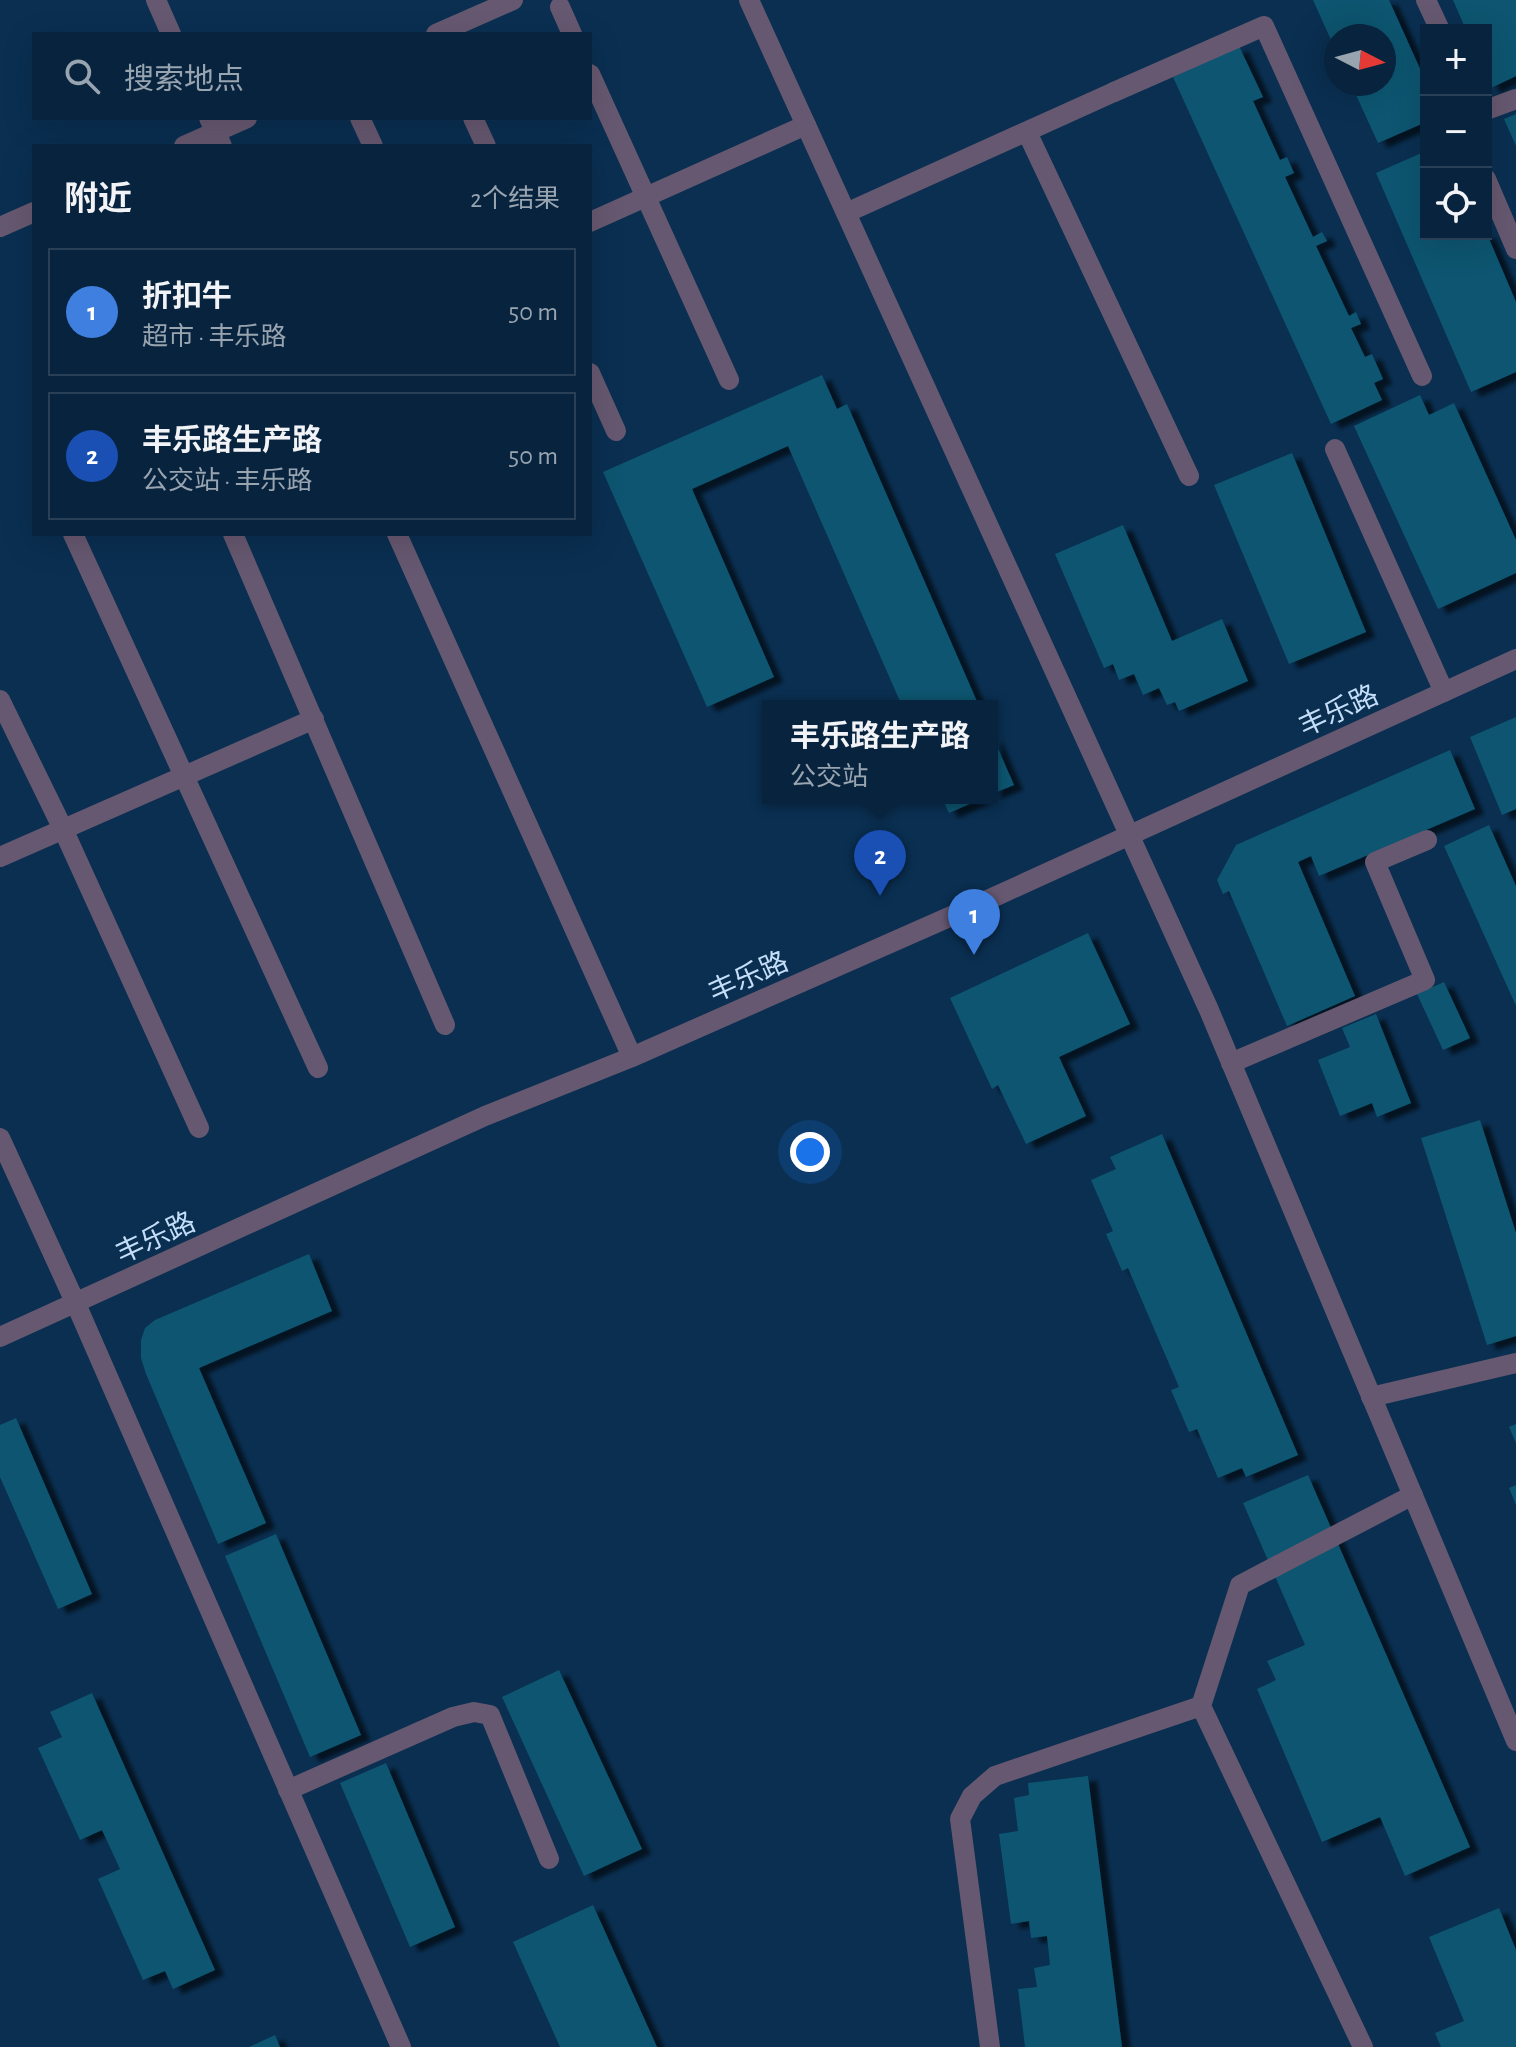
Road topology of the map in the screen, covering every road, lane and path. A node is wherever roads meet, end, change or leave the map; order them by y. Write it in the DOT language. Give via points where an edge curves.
graph roads {
  1 [pos="156,0"];
  2 [pos="513,0"];
  3 [pos="749,0"];
  4 [pos="1426,0"];
  5 [pos="560,7"];
  6 [pos="1437,24"];
  7 [pos="170,32"];
  8 [pos="441,32"];
  9 [pos="571,32"];
  10 [pos="592,78"];
  11 [pos="1516,99"];
  12 [pos="1492,108"];
  13 [pos="243,120"];
  14 [pos="361,120"];
  15 [pos="474,120"];
  16 [pos="806,125"];
  17 [pos="216,132"];
  18 [pos="1027,132"];
  19 [pos="189,144"];
  20 [pos="372,144"];
  21 [pos="485,144"];
  22 [pos="1492,193"];
  23 [pos="646,197"];
  24 [pos="32,213"];
  25 [pos="846,213"];
  26 [pos="592,221"];
  27 [pos="0,227"];
  28 [pos="1516,249"];
  29 [pos="1422,376"];
  30 [pos="592,377"];
  31 [pos="729,380"];
  32 [pos="616,431"];
  33 [pos="1335,449"];
  34 [pos="1189,476"];
  35 [pos="74,536"];
  36 [pos="234,536"];
  37 [pos="398,536"];
  38 [pos="1516,659"];
  39 [pos="1444,692"];
  40 [pos="0,700"];
  41 [pos="314,719"];
  42 [pos="182,776"];
  43 [pos="63,829"];
  44 [pos="1130,836"];
  45 [pos="1427,840"];
  46 [pos="0,857"];
  47 [pos="445,1025"];
  48 [pos="632,1057"];
  49 [pos="1231,1063"];
  50 [pos="318,1068"];
  51 [pos="199,1128"];
  52 [pos="0,1138"];
  53 [pos="76,1304"];
  54 [pos="0,1337"];
  55 [pos="1516,1363"];
  56 [pos="1371,1397"];
  57 [pos="1413,1495"];
  58 [pos="1201,1706"];
  59 [pos="1516,1741"];
  60 [pos="288,1790"];
  61 [pos="549,1859"];
  62 [pos="401,2047"];
  63 [pos="990,2047"];
  64 [pos="1363,2047"];
  1 -- 7 [label="street"];
  2 -- 8 [label="street"];
  3 -- 16 [label="street"];
  4 -- 6 [label="street"];
  5 -- 9 [label="street"];
  10 -- 23 [label="street"];
  11 -- 12 [label="street"];
  13 -- 17 [label="street"];
  14 -- 20 [label="street"];
  15 -- 21 [label="street"];
  16 -- 23 [label="street"];
  16 -- 25 [label="street"];
  17 -- 19 [label="street"];
  18 -- 25 [label="street"];
  18 -- 29 [label="street" via="1264,26"];
  18 -- 34 [label="street"];
  22 -- 28 [label="street"];
  23 -- 26 [label="street"];
  23 -- 31 [label="street"];
  24 -- 27 [label="street"];
  25 -- 44 [label="street"];
  30 -- 32 [label="street"];
  33 -- 39 [label="street"];
  35 -- 42 [label="street"];
  36 -- 41 [label="street"];
  37 -- 48 [label="street"];
  38 -- 39 [label="street, 丰乐路"];
  39 -- 44 [label="street, 丰乐路"];
  40 -- 43 [label="street"];
  41 -- 42 [label="street"];
  41 -- 47 [label="street"];
  42 -- 43 [label="street"];
  42 -- 50 [label="street"];
  43 -- 46 [label="street"];
  43 -- 51 [label="street"];
  44 -- 48 [label="street, 丰乐路"];
  44 -- 49 [label="street"];
  45 -- 49 [label="street" via="1375,862 1425,980"];
  48 -- 53 [label="street, 丰乐路" via="485,1116"];
  49 -- 56 [label="street"];
  52 -- 53 [label="street"];
  53 -- 54 [label="street, 丰乐路"];
  53 -- 60 [label="street"];
  55 -- 56 [label="street"];
  56 -- 57 [label="street"];
  57 -- 58 [label="street" via="1240,1585"];
  57 -- 59 [label="street"];
  58 -- 63 [label="street" via="995,1776 972,1796 960,1819"];
  58 -- 64 [label="street"];
  60 -- 61 [label="street" via="453,1717 490,1715"];
  60 -- 62 [label="street"];
}
